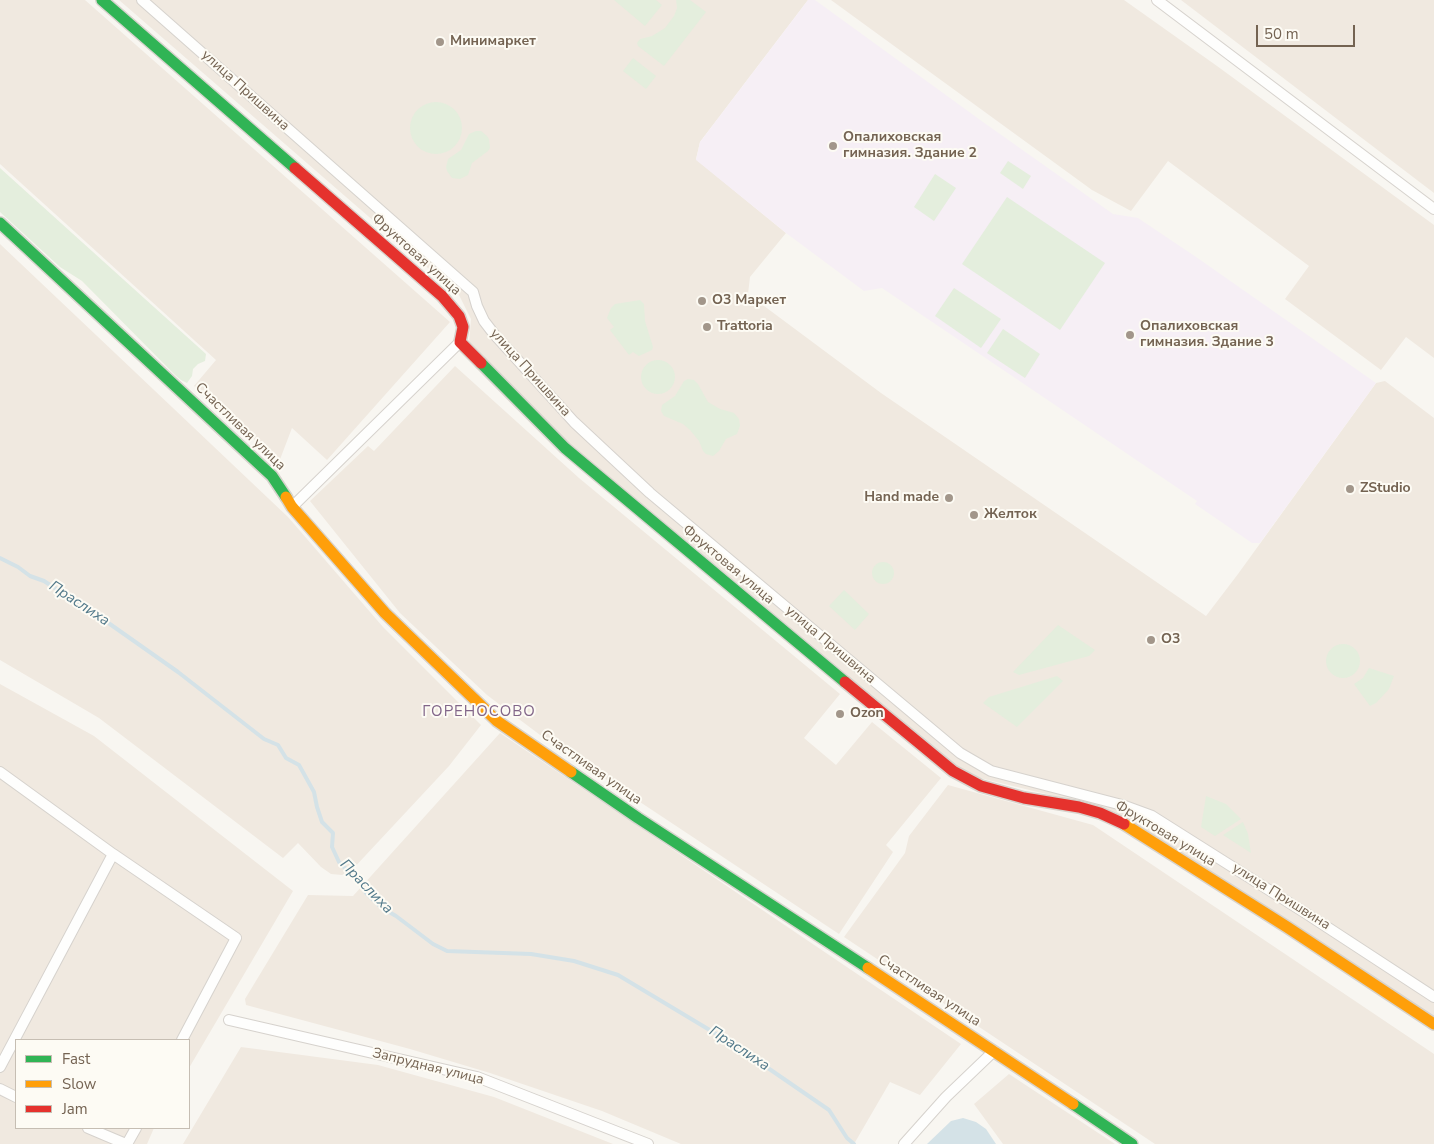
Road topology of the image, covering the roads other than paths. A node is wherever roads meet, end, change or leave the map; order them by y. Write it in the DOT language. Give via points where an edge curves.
graph roads {
  1 [pos="102,0"];
  2 [pos="142,0"];
  3 [pos="1157,0"];
  4 [pos="1434,210"];
  5 [pos="0,223"];
  6 [pos="460,342"];
  7 [pos="292,507"];
  8 [pos="0,772"];
  9 [pos="113,854"];
  10 [pos="1434,997"];
  11 [pos="229,1020"];
  12 [pos="1434,1024"];
  13 [pos="183,1039"];
  14 [pos="994,1051"];
  15 [pos="0,1067"];
  16 [pos="0,1089"];
  17 [pos="15,1096"];
  18 [pos="90,1129"];
  19 [pos="135,1129"];
  20 [pos="126,1144"];
  21 [pos="648,1144"];
  22 [pos="904,1144"];
  23 [pos="1132,1144"];
  1 -- 6 [label="street, Фруктовая улица" via="442,296 459,316 463,327"];
  2 -- 10 [label="street, улица Пришвина" via="473,292 484,321 494,334 574,422 650,493 960,753 991,771 1122,804 1152,816"];
  3 -- 4 [label="street"];
  5 -- 7 [label="street, Счастливая улица" via="272,476"];
  6 -- 7 [label="street"];
  6 -- 12 [label="street, Фруктовая улица" via="565,448 953,772 981,786 1100,813 1130,827"];
  7 -- 14 [label="street, Счастливая улица" via="385,614 497,721 638,818"];
  8 -- 9 [label="street"];
  9 -- 13 [label="street" via="236,938"];
  9 -- 15 [label="street"];
  11 -- 21 [label="street, Запрудная улица" via="477,1077"];
  14 -- 22 [label="street" via="946,1097"];
  14 -- 23 [label="street, Счастливая улица"];
  16 -- 17 [label="street"];
  18 -- 20 [label="street"];
  19 -- 20 [label="street"];
}
